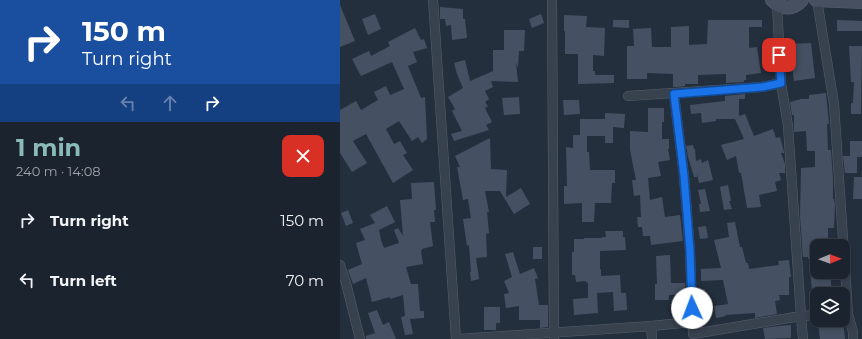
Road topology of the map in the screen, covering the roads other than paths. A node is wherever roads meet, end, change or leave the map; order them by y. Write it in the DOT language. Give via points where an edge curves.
graph roads {
  1 [pos="432,0"];
  2 [pos="552,0"];
  3 [pos="802,0"];
  4 [pos="816,0"];
  5 [pos="774,2"];
  6 [pos="862,2"];
  7 [pos="781,83"];
  8 [pos="674,94"];
  9 [pos="628,96"];
  10 [pos="340,265"];
  11 [pos="844,287"];
  12 [pos="810,315"];
  13 [pos="801,316"];
  14 [pos="692,322"];
  15 [pos="651,326"];
  16 [pos="850,327"];
  17 [pos="554,336"];
  18 [pos="360,339"];
  19 [pos="456,339"];
  20 [pos="460,339"];
  21 [pos="652,339"];
  22 [pos="804,339"];
  23 [pos="854,339"];
  1 -- 19 [label="street"];
  2 -- 17 [label="street"];
  3 -- 5 [label="main road" via="798,5 787,8"];
  4 -- 6 [label="main road"];
  4 -- 11 [label="street" via="834,104"];
  5 -- 7 [label="street"];
  7 -- 8 [label="street" via="762,87"];
  7 -- 13 [label="street" via="788,126"];
  8 -- 9 [label="street"];
  8 -- 14 [label="street" via="690,243"];
  10 -- 18 [label="street"];
  12 -- 13 [label="street"];
  13 -- 14 [label="street" via="693,334"];
  13 -- 22 [label="street"];
  14 -- 15 [label="street"];
  15 -- 17 [label="street"];
  15 -- 21 [label="street"];
  16 -- 23 [label="street"];
  17 -- 20 [label="street"];
}
